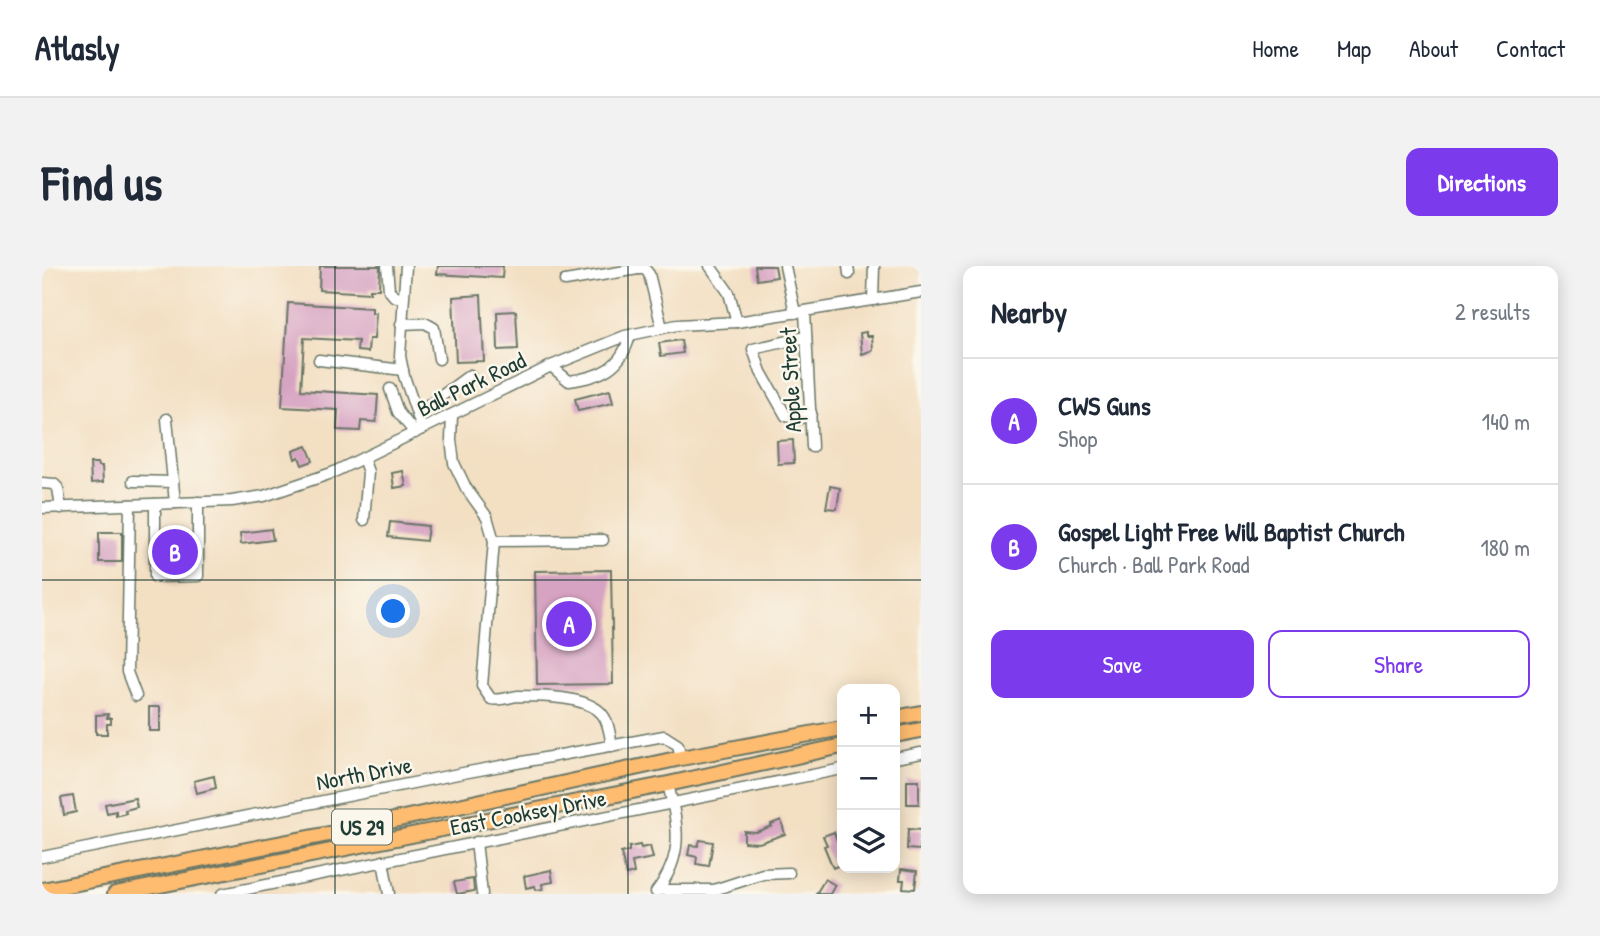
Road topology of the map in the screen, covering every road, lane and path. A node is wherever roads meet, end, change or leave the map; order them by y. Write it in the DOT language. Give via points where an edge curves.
graph roads {
  1 [pos="387,266"];
  2 [pos="406,266"];
  3 [pos="711,266"];
  4 [pos="785,266"];
  5 [pos="874,266"];
  6 [pos="638,267"];
  7 [pos="565,281"];
  8 [pos="921,292"];
  9 [pos="403,299"];
  10 [pos="873,300"];
  11 [pos="800,312"];
  12 [pos="737,322"];
  13 [pos="401,324"];
  14 [pos="662,328"];
  15 [pos="630,335"];
  16 [pos="806,337"];
  17 [pos="439,359"];
  18 [pos="320,360"];
  19 [pos="551,366"];
  20 [pos="403,370"];
  21 [pos="470,375"];
  22 [pos="390,389"];
  23 [pos="811,413"];
  24 [pos="417,414"];
  25 [pos="452,415"];
  26 [pos="167,419"];
  27 [pos="419,431"];
  28 [pos="813,447"];
  29 [pos="363,458"];
  30 [pos="133,481"];
  31 [pos="173,482"];
  32 [pos="42,483"];
  33 [pos="198,502"];
  34 [pos="175,503"];
  35 [pos="155,504"];
  36 [pos="130,505"];
  37 [pos="42,508"];
  38 [pos="61,508"];
  39 [pos="364,520"];
  40 [pos="603,540"];
  41 [pos="494,541"];
  42 [pos="136,696"];
  43 [pos="921,713"];
  44 [pos="900,717"];
  45 [pos="837,729"];
  46 [pos="921,730"];
  47 [pos="900,734"];
  48 [pos="612,746"];
  49 [pos="837,747"];
  50 [pos="921,753"];
  51 [pos="900,757"];
  52 [pos="681,758"];
  53 [pos="837,770"];
  54 [pos="668,784"];
  55 [pos="673,803"];
  56 [pos="476,842"];
  57 [pos="42,857"];
  58 [pos="383,861"];
  59 [pos="789,873"];
  60 [pos="42,890"];
  61 [pos="656,892"];
  62 [pos="115,894"];
  63 [pos="222,894"];
  64 [pos="389,894"];
  65 [pos="482,894"];
  1 -- 9 [label="street" via="389,290"];
  2 -- 9 [label="street"];
  3 -- 12 [label="street" via="729,293"];
  4 -- 11 [label="street, Apple Street"];
  5 -- 10 [label="street"];
  6 -- 7 [label="street"];
  6 -- 14 [label="street" via="649,274"];
  8 -- 10 [label="street, Ball Park Road"];
  9 -- 13 [label="street"];
  10 -- 11 [label="street, Ball Park Road"];
  11 -- 12 [label="street, Ball Park Road"];
  11 -- 16 [label="street, Apple Street"];
  12 -- 14 [label="street, Ball Park Road"];
  13 -- 17 [label="street" via="425,323 434,328"];
  13 -- 20 [label="street"];
  14 -- 15 [label="street, Ball Park Road"];
  15 -- 19 [label="street, Ball Park Road"];
  15 -- 19 [label="street" via="615,364 592,378 569,381"];
  16 -- 23 [label="street, Apple Street"];
  16 -- 23 [label="street" via="753,349 786,416 799,419"];
  18 -- 20 [label="street"];
  19 -- 25 [label="street, Ball Park Road"];
  20 -- 24 [label="street"];
  21 -- 24 [label="street"];
  22 -- 27 [label="street" via="398,412"];
  23 -- 28 [label="street, Apple Street"];
  24 -- 27 [label="street"];
  25 -- 27 [label="street, Ball Park Road"];
  25 -- 41 [label="street" via="454,463 487,517"];
  26 -- 31 [label="street"];
  27 -- 29 [label="street, Ball Park Road"];
  29 -- 33 [label="street, Ball Park Road" via="264,496"];
  29 -- 39 [label="street" via="368,472"];
  30 -- 31 [label="street"];
  31 -- 34 [label="street"];
  32 -- 38 [label="street" via="58,488"];
  33 -- 34 [label="street, Ball Park Road"];
  33 -- 35 [label="street" via="198,576 155,577"];
  34 -- 35 [label="street, Ball Park Road"];
  35 -- 36 [label="street, Ball Park Road"];
  36 -- 38 [label="street, Ball Park Road"];
  36 -- 42 [label="street" via="127,672"];
  37 -- 38 [label="street, Ball Park Road"];
  40 -- 41 [label="street"];
  41 -- 48 [label="street" via="482,687 486,694 499,701 515,696 591,705 604,715"];
  43 -- 44 [label="highway"];
  45 -- 52 [label="highway, US 29"];
  46 -- 47 [label="highway"];
  48 -- 52 [label="street, North Drive" via="664,736 678,745"];
  48 -- 57 [label="street, North Drive"];
  49 -- 54 [label="highway, US 29"];
  50 -- 51 [label="street"];
  52 -- 60 [label="highway, US 29"];
  53 -- 55 [label="street, East Cooksey Drive"];
  54 -- 55 [label="street"];
  54 -- 62 [label="highway, US 29"];
  55 -- 56 [label="street, East Cooksey Drive"];
  55 -- 61 [label="street" via="679,833 677,852"];
  56 -- 58 [label="street, East Cooksey Drive"];
  56 -- 65 [label="street"];
  58 -- 63 [label="street, East Cooksey Drive"];
  58 -- 64 [label="street"];
  59 -- 61 [label="street" via="763,874 713,890"];
}
